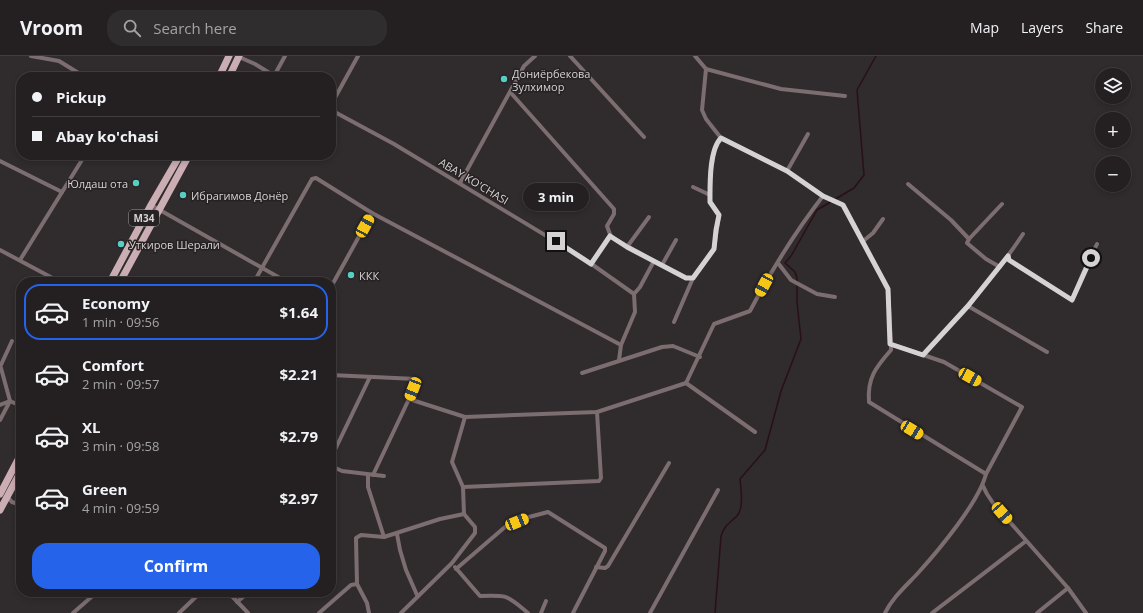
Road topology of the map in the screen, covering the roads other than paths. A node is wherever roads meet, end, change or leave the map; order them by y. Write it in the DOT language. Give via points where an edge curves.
graph roads {
  1 [pos="31,56"];
  2 [pos="285,56"];
  3 [pos="358,56"];
  4 [pos="535,56"];
  5 [pos="570,56"];
  6 [pos="695,56"];
  7 [pos="226,57"];
  8 [pos="238,58"];
  9 [pos="706,69"];
  10 [pos="77,72"];
  11 [pos="221,72"];
  12 [pos="231,72"];
  13 [pos="268,72"];
  14 [pos="277,72"];
  15 [pos="511,93"];
  16 [pos="336,96"];
  17 [pos="846,96"];
  18 [pos="336,113"];
  19 [pos="808,134"];
  20 [pos="644,137"];
  21 [pos="721,138"];
  22 [pos="82,160"];
  23 [pos="177,160"];
  24 [pos="186,160"];
  25 [pos="0,161"];
  26 [pos="787,171"];
  27 [pos="460,183"];
  28 [pos="908,184"];
  29 [pos="693,187"];
  30 [pos="62,192"];
  31 [pos="710,195"];
  32 [pos="825,197"];
  33 [pos="1002,204"];
  34 [pos="151,205"];
  35 [pos="158,209"];
  36 [pos="372,212"];
  37 [pos="649,217"];
  38 [pos="883,218"];
  39 [pos="1023,234"];
  40 [pos="610,236"];
  41 [pos="969,238"];
  42 [pos="676,240"];
  43 [pos="862,242"];
  44 [pos="1098,244"];
  45 [pos="627,247"];
  46 [pos="0,250"];
  47 [pos="1008,256"];
  48 [pos="20,260"];
  49 [pos="654,261"];
  50 [pos="778,263"];
  51 [pos="591,264"];
  52 [pos="662,265"];
  53 [pos="1000,267"];
  54 [pos="262,268"];
  55 [pos="51,277"];
  56 [pos="113,277"];
  57 [pos="123,277"];
  58 [pos="257,277"];
  59 [pos="278,277"];
  60 [pos="336,278"];
  61 [pos="693,278"];
  62 [pos="634,294"];
  63 [pos="835,297"];
  64 [pos="968,306"];
  65 [pos="674,322"];
  66 [pos="12,341"];
  67 [pos="890,344"];
  68 [pos="621,346"];
  69 [pos="1047,352"];
  70 [pos="923,355"];
  71 [pos="700,356"];
  72 [pos="619,360"];
  73 [pos="0,367"];
  74 [pos="582,373"];
  75 [pos="336,375"];
  76 [pos="370,377"];
  77 [pos="686,383"];
  78 [pos="409,399"];
  79 [pos="10,401"];
  80 [pos="16,404"];
  81 [pos="0,405"];
  82 [pos="597,412"];
  83 [pos="465,417"];
  84 [pos="0,420"];
  85 [pos="755,432"];
  86 [pos="336,448"];
  87 [pos="668,464"];
  88 [pos="16,466"];
  89 [pos="336,468"];
  90 [pos="986,474"];
  91 [pos="370,475"];
  92 [pos="384,476"];
  93 [pos="16,478"];
  94 [pos="983,486"];
  95 [pos="463,487"];
  96 [pos="718,490"];
  97 [pos="3,496"];
  98 [pos="16,503"];
  99 [pos="0,510"];
  100 [pos="464,514"];
  101 [pos="397,534"];
  102 [pos="384,537"];
  103 [pos="1026,541"];
  104 [pos="452,564"];
  105 [pos="596,567"];
  106 [pos="456,568"];
  107 [pos="357,584"];
  108 [pos="1068,588"];
  109 [pos="417,595"];
  110 [pos="91,597"];
  111 [pos="196,597"];
  112 [pos="232,597"];
  113 [pos="243,597"];
  114 [pos="546,601"];
  115 [pos="237,602"];
  116 [pos="73,613"];
  117 [pos="179,613"];
  118 [pos="248,613"];
  119 [pos="319,613"];
  120 [pos="369,613"];
  121 [pos="401,613"];
  122 [pos="528,613"];
  123 [pos="541,613"];
  124 [pos="573,613"];
  125 [pos="650,613"];
  126 [pos="884,613"];
  127 [pos="932,613"];
  128 [pos="1037,613"];
  129 [pos="1086,613"];
  1 -- 10 [label="street" via="58,61"];
  2 -- 14 [label="street"];
  3 -- 16 [label="street"];
  4 -- 15 [label="street" via="524,66"];
  5 -- 20 [label="street"];
  6 -- 9 [label="street"];
  7 -- 8 [label="main road"];
  7 -- 11 [label="main road"];
  8 -- 12 [label="main road"];
  8 -- 13 [label="street"];
  9 -- 17 [label="street" via="781,89"];
  9 -- 21 [label="street" via="702,110"];
  15 -- 27 [label="street"];
  15 -- 40 [label="street" via="614,209 607,226"];
  18 -- 27 [label="street, ABAY KO'CHASI"];
  19 -- 26 [label="street"];
  21 -- 26 [label="street"];
  21 -- 31 [label="street" via="713,155"];
  22 -- 30 [label="street"];
  23 -- 34 [label="main road, M34"];
  24 -- 35 [label="main road, M34"];
  25 -- 30 [label="street"];
  26 -- 32 [label="street"];
  27 -- 51 [label="street, ABAY KO'CHASI"];
  28 -- 41 [label="street"];
  29 -- 31 [label="street"];
  30 -- 48 [label="street"];
  31 -- 61 [label="street" via="710,202 719,215 714,249"];
  32 -- 43 [label="street" via="843,205"];
  32 -- 50 [label="street" via="806,218"];
  33 -- 41 [label="street"];
  34 -- 35 [label="street"];
  34 -- 56 [label="main road, M34"];
  35 -- 54 [label="street"];
  35 -- 57 [label="main road, M34"];
  36 -- 54 [label="street" via="313,178"];
  36 -- 60 [label="street"];
  36 -- 68 [label="street"];
  37 -- 45 [label="street"];
  38 -- 43 [label="street" via="873,233"];
  39 -- 47 [label="street"];
  40 -- 45 [label="street"];
  40 -- 51 [label="street"];
  41 -- 53 [label="street" via="967,243"];
  42 -- 52 [label="street"];
  43 -- 67 [label="street" via="888,289"];
  44 -- 47 [label="street" via="1072,300 1009,260"];
  45 -- 49 [label="street"];
  46 -- 48 [label="street"];
  47 -- 53 [label="street"];
  48 -- 55 [label="street"];
  49 -- 52 [label="street"];
  49 -- 62 [label="street"];
  50 -- 63 [label="street" via="791,280 817,294"];
  50 -- 71 [label="street" via="750,311 714,324"];
  51 -- 62 [label="street, ABAY KO'CHASI"];
  52 -- 61 [label="street" via="686,278"];
  53 -- 64 [label="street"];
  54 -- 58 [label="street"];
  54 -- 59 [label="street"];
  61 -- 65 [label="street"];
  62 -- 68 [label="street" via="635,312"];
  64 -- 69 [label="street"];
  64 -- 70 [label="street"];
  66 -- 73 [label="street"];
  67 -- 70 [label="street"];
  67 -- 90 [label="street" via="891,350 876,366 870,380 869,402"];
  68 -- 72 [label="street"];
  70 -- 90 [label="street" via="944,362 1022,406"];
  71 -- 72 [label="street" via="673,346"];
  71 -- 77 [label="street"];
  72 -- 74 [label="street"];
  73 -- 79 [label="street"];
  75 -- 76 [label="street"];
  76 -- 78 [label="street" via="416,379"];
  76 -- 86 [label="street"];
  77 -- 82 [label="street"];
  77 -- 85 [label="street"];
  78 -- 83 [label="street"];
  78 -- 91 [label="street"];
  79 -- 80 [label="street"];
  79 -- 81 [label="street"];
  79 -- 84 [label="street"];
  82 -- 83 [label="street"];
  82 -- 95 [label="street" via="601,478 599,480"];
  83 -- 95 [label="street" via="452,462"];
  87 -- 105 [label="street" via="608,566"];
  88 -- 97 [label="main road"];
  89 -- 91 [label="street"];
  90 -- 94 [label="street"];
  91 -- 92 [label="street"];
  91 -- 102 [label="street" via="368,487"];
  93 -- 97 [label="main road"];
  94 -- 103 [label="street" via="990,499"];
  94 -- 126 [label="street" via="933,556 892,600"];
  95 -- 100 [label="street"];
  96 -- 125 [label="street"];
  97 -- 98 [label="street"];
  97 -- 99 [label="main road"];
  100 -- 101 [label="street" via="440,519"];
  100 -- 104 [label="street" via="476,530"];
  101 -- 102 [label="street"];
  101 -- 109 [label="street" via="406,570"];
  102 -- 107 [label="street" via="361,535 356,538"];
  103 -- 108 [label="street"];
  103 -- 127 [label="street"];
  104 -- 106 [label="street"];
  104 -- 109 [label="street"];
  105 -- 106 [label="street" via="605,551 604,546 548,512 505,527"];
  105 -- 124 [label="street"];
  106 -- 122 [label="street" via="480,596 509,597"];
  107 -- 119 [label="street" via="351,585"];
  107 -- 120 [label="street"];
  108 -- 128 [label="street"];
  108 -- 129 [label="street"];
  109 -- 121 [label="street"];
  110 -- 116 [label="street"];
  111 -- 117 [label="street"];
  112 -- 115 [label="street"];
  113 -- 115 [label="street"];
  114 -- 123 [label="street"];
  115 -- 118 [label="street"];
}
